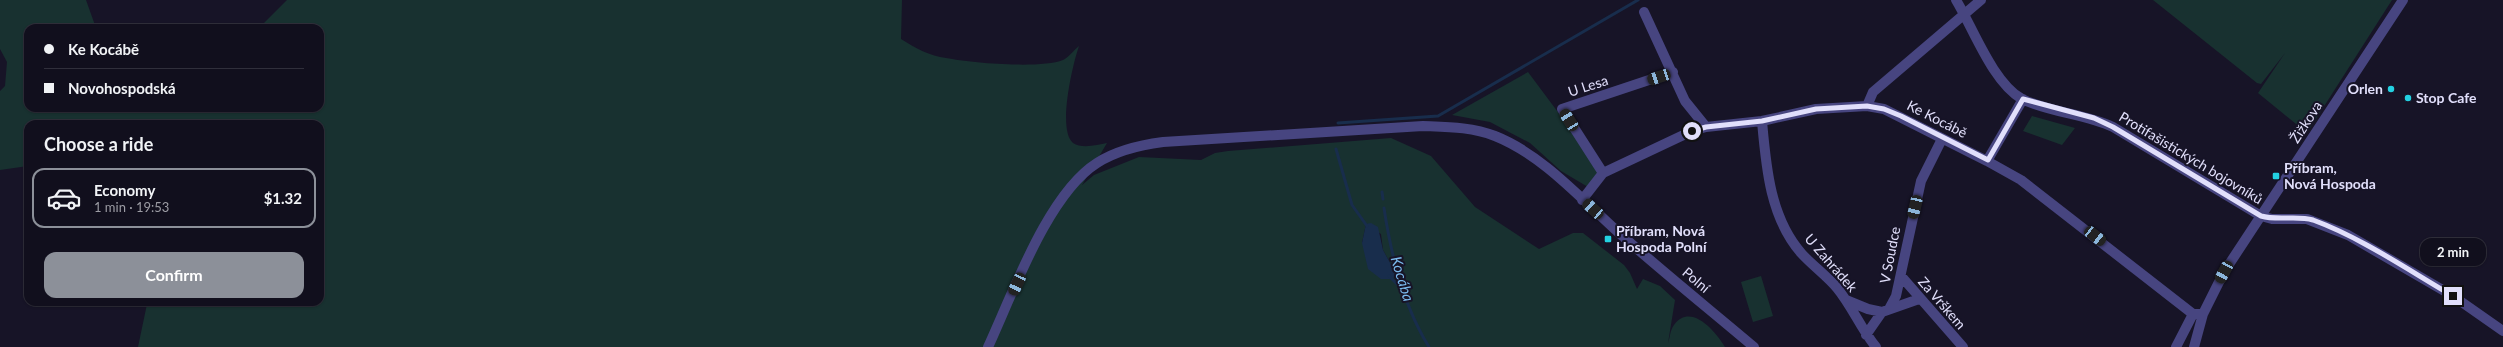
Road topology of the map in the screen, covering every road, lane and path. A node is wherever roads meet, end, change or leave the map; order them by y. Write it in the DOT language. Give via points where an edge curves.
graph roads {
  1 [pos="1956,0"];
  2 [pos="1981,0"];
  3 [pos="2403,0"];
  4 [pos="1644,12"];
  5 [pos="1964,14"];
  6 [pos="1673,72"];
  7 [pos="2023,99"];
  8 [pos="1867,106"];
  9 [pos="1762,121"];
  10 [pos="1706,127"];
  11 [pos="1942,139"];
  12 [pos="1988,160"];
  13 [pos="1604,173"];
  14 [pos="1582,200"];
  15 [pos="2261,216"];
  16 [pos="1901,276"];
  17 [pos="1845,299"];
  18 [pos="1919,299"];
  19 [pos="1885,310"];
  20 [pos="2198,314"];
  21 [pos="2503,331"];
  22 [pos="1866,335"];
  23 [pos="988,347"];
  24 [pos="1754,347"];
  25 [pos="1876,347"];
  26 [pos="1963,347"];
  27 [pos="2176,347"];
  28 [pos="2194,347"];
  1 -- 5 [label="street, Protifašistických bojovníků"];
  2 -- 5 [label="street"];
  3 -- 15 [label="street, Žižkova"];
  4 -- 6 [label="street"];
  5 -- 7 [label="street, Protifašistických bojovníků" via="1999,76 2009,89"];
  5 -- 8 [label="street" via="1873,92"];
  6 -- 10 [label="street" via="1685,101"];
  6 -- 13 [label="street, U Lesa" via="1562,109"];
  7 -- 12 [label="street"];
  7 -- 15 [label="street, Protifašistických bojovníků" via="2094,118 2113,127"];
  8 -- 9 [label="street, Ke Kocábě" via="1816,109"];
  8 -- 11 [label="street, Ke Kocábě" via="1901,116"];
  9 -- 10 [label="street, Ke Kocábě"];
  9 -- 17 [label="street, U Zahrádek" via="1766,163 1775,204 1801,253"];
  10 -- 13 [label="street, Ke Kocábě" via="1692,131"];
  11 -- 12 [label="street, Ke Kocábě"];
  11 -- 16 [label="street, V Soudce" via="1921,181"];
  12 -- 20 [label="street, Ke Kocábě" via="2021,180"];
  13 -- 14 [label="street, Ke Kocábě"];
  14 -- 23 [label="street, Polní" via="1524,152 1495,136 1461,127 1423,126 1163,142 1138,146 1116,152 1097,163 1064,193 1028,259"];
  14 -- 24 [label="street, Polní"];
  15 -- 20 [label="street, Žižkova"];
  15 -- 21 [label="street, Protifašistických bojovníků" via="2272,220 2307,219 2348,235 2453,296"];
  16 -- 18 [label="street, Za Vrškem"];
  16 -- 19 [label="street, V Soudce" via="1896,296"];
  17 -- 19 [label="street" via="1868,309"];
  17 -- 22 [label="street, U Zahrádek"];
  18 -- 19 [label="street, V Soudce"];
  18 -- 26 [label="street, Za Vrškem"];
  19 -- 22 [label="street, V Soudce"];
  20 -- 27 [label="street"];
  20 -- 28 [label="street, Žižkova"];
  22 -- 25 [label="street, U Zahrádek"];
}
